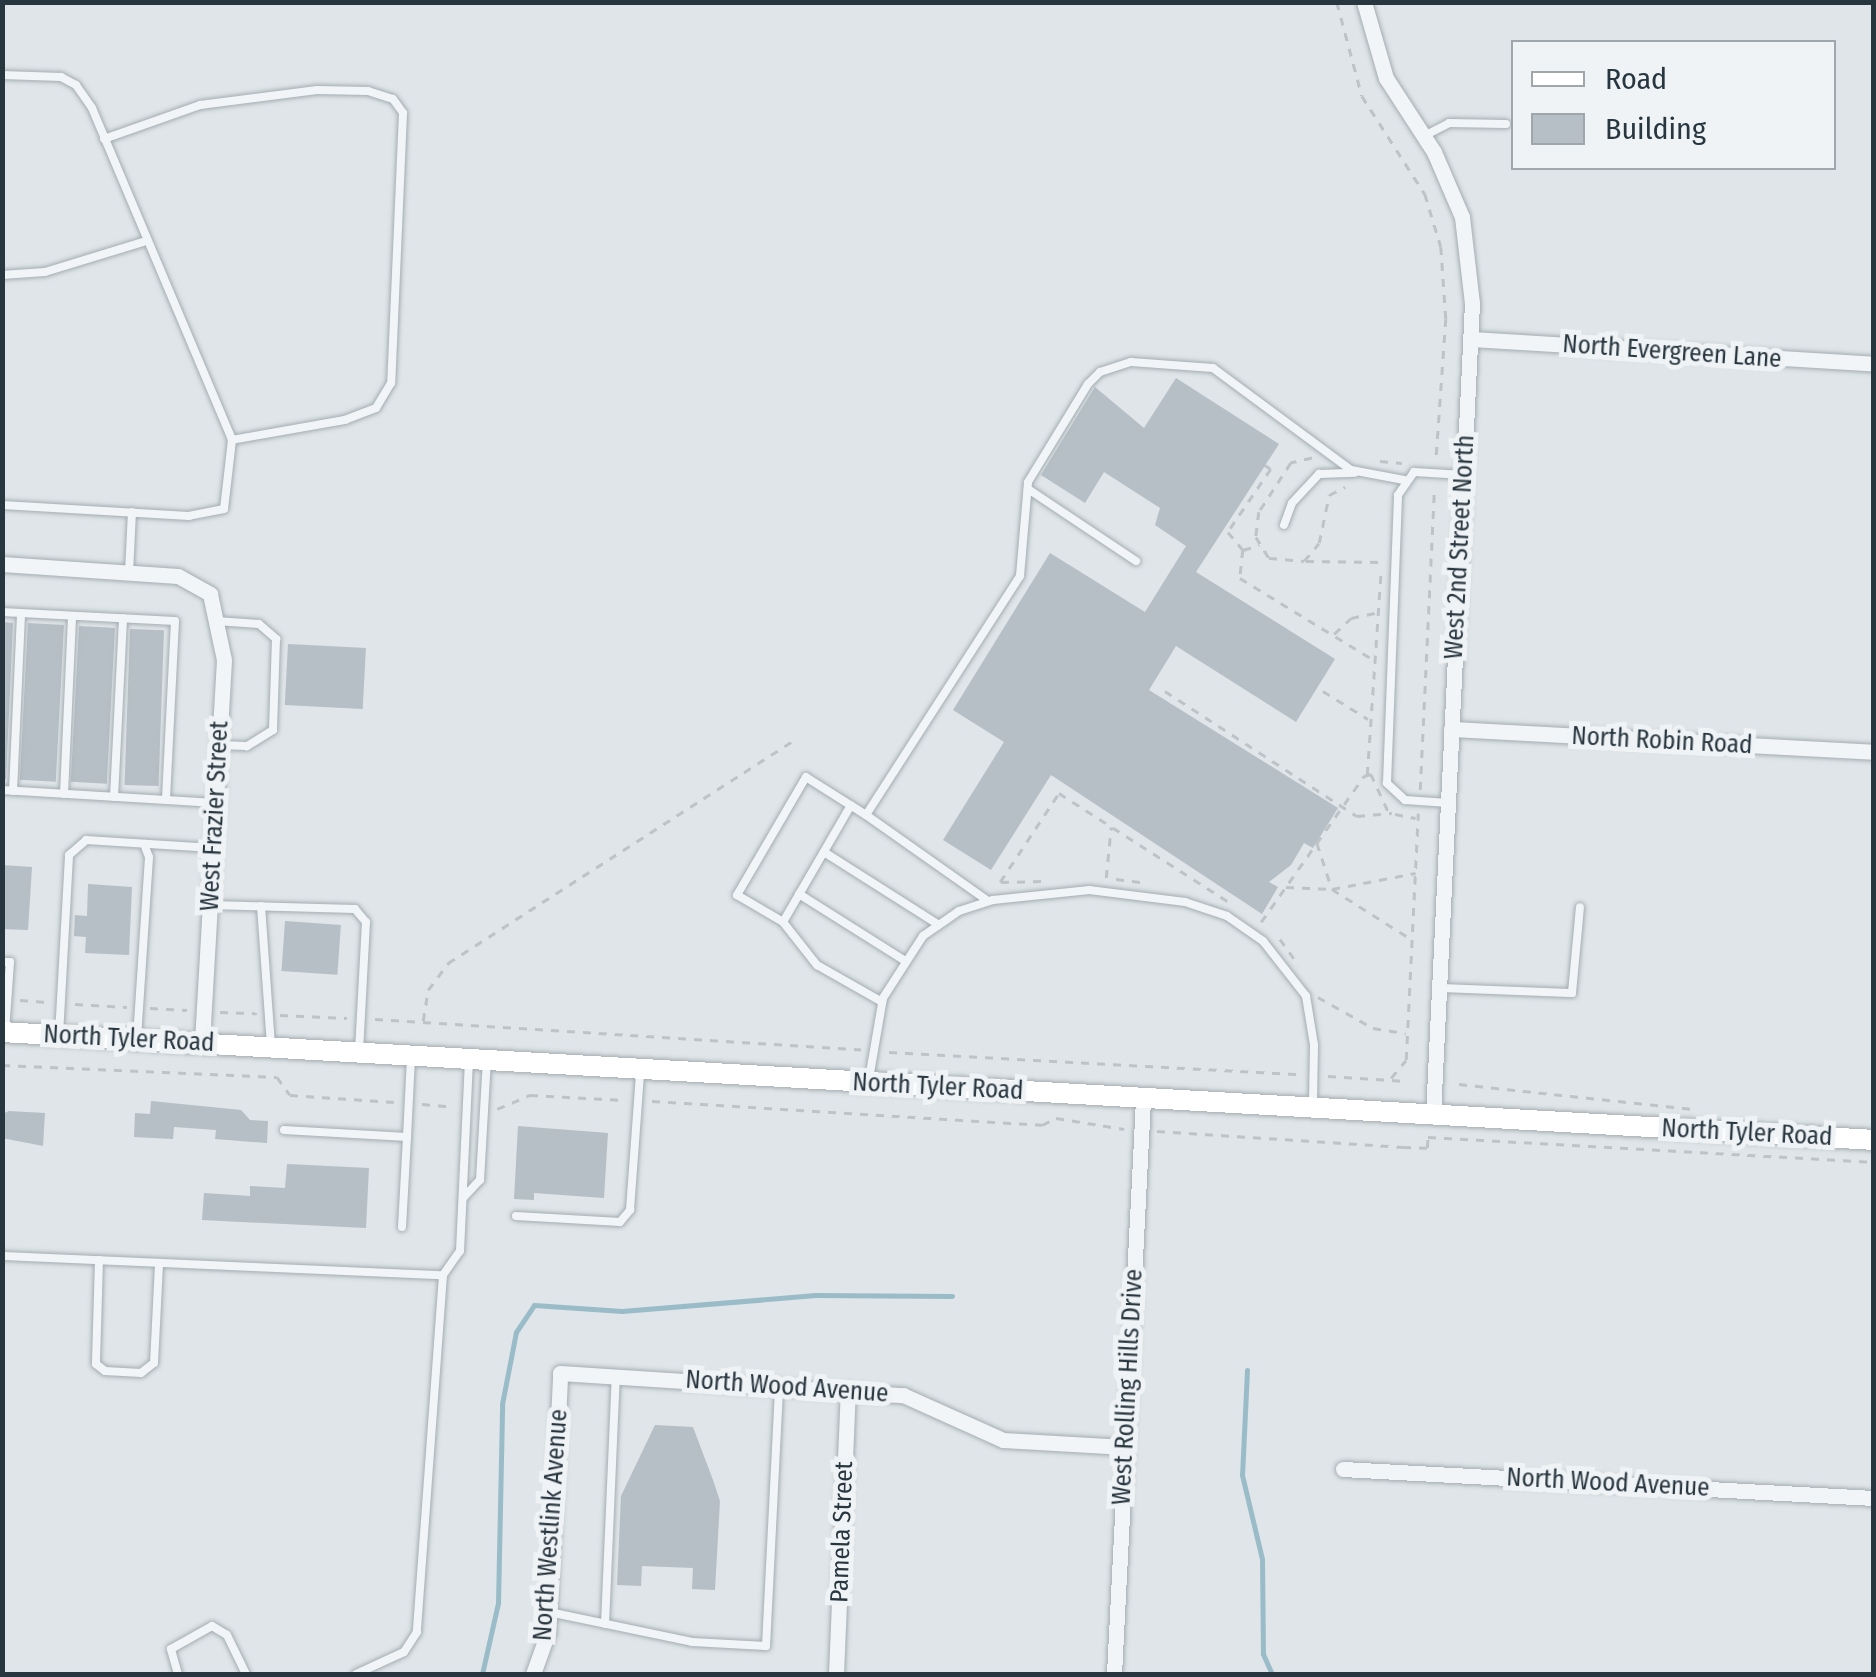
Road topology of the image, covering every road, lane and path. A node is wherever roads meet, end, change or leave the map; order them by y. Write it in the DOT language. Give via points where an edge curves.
graph roads {
  1 [pos="1337,2"];
  2 [pos="1364,2"];
  3 [pos="2,74"];
  4 [pos="1506,124"];
  5 [pos="1424,136"];
  6 [pos="104,139"];
  7 [pos="144,242"];
  8 [pos="2,275"];
  9 [pos="1471,339"];
  10 [pos="1874,364"];
  11 [pos="232,440"];
  12 [pos="1333,459"];
  13 [pos="1367,461"];
  14 [pos="1265,465"];
  15 [pos="1271,469"];
  16 [pos="1435,469"];
  17 [pos="1360,472"];
  18 [pos="1464,475"];
  19 [pos="1283,476"];
  20 [pos="1404,480"];
  21 [pos="1352,485"];
  22 [pos="1028,489"];
  23 [pos="2,505"];
  24 [pos="132,512"];
  25 [pos="1284,525"];
  26 [pos="1260,544"];
  27 [pos="1383,544"];
  28 [pos="1243,550"];
  29 [pos="1136,561"];
  30 [pos="1304,561"];
  31 [pos="1382,562"];
  32 [pos="2,564"];
  33 [pos="130,572"];
  34 [pos="2,612"];
  35 [pos="1378,612"];
  36 [pos="21,613"];
  37 [pos="72,616"];
  38 [pos="123,618"];
  39 [pos="216,620"];
  40 [pos="1333,635"];
  41 [pos="1375,661"];
  42 [pos="1165,691"];
  43 [pos="1323,691"];
  44 [pos="1371,721"];
  45 [pos="1451,729"];
  46 [pos="792,741"];
  47 [pos="219,746"];
  48 [pos="1874,752"];
  49 [pos="1368,775"];
  50 [pos="8,791"];
  51 [pos="64,794"];
  52 [pos="114,797"];
  53 [pos="166,800"];
  54 [pos="1419,800"];
  55 [pos="216,803"];
  56 [pos="1448,803"];
  57 [pos="850,805"];
  58 [pos="1340,805"];
  59 [pos="1392,814"];
  60 [pos="866,816"];
  61 [pos="1418,818"];
  62 [pos="1111,827"];
  63 [pos="1317,842"];
  64 [pos="144,844"];
  65 [pos="213,848"];
  66 [pos="824,852"];
  67 [pos="1415,873"];
  68 [pos="1106,879"];
  69 [pos="1284,888"];
  70 [pos="1332,889"];
  71 [pos="799,894"];
  72 [pos="988,902"];
  73 [pos="210,905"];
  74 [pos="261,906"];
  75 [pos="1580,906"];
  76 [pos="783,922"];
  77 [pos="1261,922"];
  78 [pos="939,925"];
  79 [pos="1412,940"];
  80 [pos="904,960"];
  81 [pos="2,962"];
  82 [pos="1438,988"];
  83 [pos="8,1000"];
  84 [pos="882,1002"];
  85 [pos="60,1003"];
  86 [pos="140,1007"];
  87 [pos="204,1011"];
  88 [pos="269,1014"];
  89 [pos="361,1019"];
  90 [pos="423,1022"];
  91 [pos="4,1032"];
  92 [pos="59,1035"];
  93 [pos="137,1040"];
  94 [pos="202,1043"];
  95 [pos="271,1047"];
  96 [pos="873,1051"];
  97 [pos="359,1052"];
  98 [pos="411,1055"];
  99 [pos="478,1059"];
  100 [pos="2,1065"];
  101 [pos="640,1068"];
  102 [pos="1314,1075"];
  103 [pos="1391,1080"];
  104 [pos="1406,1081"];
  105 [pos="869,1082"];
  106 [pos="1459,1084"];
  107 [pos="1143,1099"];
  108 [pos="638,1100"];
  109 [pos="408,1104"];
  110 [pos="466,1108"];
  111 [pos="484,1108"];
  112 [pos="1312,1108"];
  113 [pos="1707,1112"];
  114 [pos="1432,1115"];
  115 [pos="284,1130"];
  116 [pos="1141,1130"];
  117 [pos="407,1137"];
  118 [pos="1874,1140"];
  119 [pos="1874,1162"];
  120 [pos="462,1198"];
  121 [pos="516,1216"];
  122 [pos="402,1226"];
  123 [pos="2,1256"];
  124 [pos="99,1260"];
  125 [pos="159,1263"];
  126 [pos="444,1275"];
  127 [pos="560,1372"];
  128 [pos="616,1376"];
  129 [pos="780,1386"];
  130 [pos="848,1390"];
  131 [pos="1125,1447"];
  132 [pos="1343,1469"];
  133 [pos="1874,1498"];
  134 [pos="549,1612"];
  135 [pos="605,1624"];
  136 [pos="178,1674"];
  137 [pos="246,1674"];
  138 [pos="356,1674"];
  139 [pos="533,1674"];
  140 [pos="836,1674"];
  141 [pos="1114,1674"];
  1 -- 16 [label="path" via="1362,96 1425,194 1441,247 1446,319"];
  2 -- 5 [label="street, West 2nd Street North" via="1386,78"];
  3 -- 6 [label="lane" via="62,77 76,85"];
  4 -- 5 [label="lane" via="1449,122"];
  5 -- 9 [label="street, West 2nd Street North" via="1462,216"];
  6 -- 7 [label="lane"];
  6 -- 11 [label="lane" via="200,105 317,90 368,90 393,99 404,114 391,383 376,408 345,420"];
  7 -- 8 [label="lane" via="45,272"];
  7 -- 11 [label="lane"];
  9 -- 10 [label="street, North Evergreen Lane"];
  9 -- 18 [label="street, West 2nd Street North"];
  11 -- 24 [label="lane" via="224,508 189,516"];
  12 -- 17 [label="lane"];
  12 -- 19 [label="path" via="1291,464"];
  12 -- 22 [label="lane" via="1213,368 1131,362 1100,372 1088,384 1036,463"];
  13 -- 16 [label="path"];
  14 -- 15 [label="path"];
  15 -- 19 [label="path"];
  15 -- 28 [label="path" via="1228,532"];
  16 -- 18 [label="lane"];
  16 -- 20 [label="lane"];
  16 -- 54 [label="path"];
  17 -- 20 [label="lane"];
  17 -- 25 [label="lane" via="1319,474 1292,503"];
  18 -- 45 [label="street, West 2nd Street North"];
  19 -- 26 [label="path" via="1258,512"];
  20 -- 54 [label="lane" via="1398,494 1387,783 1393,794"];
  21 -- 30 [label="path" via="1328,495 1319,543"];
  22 -- 29 [label="lane"];
  22 -- 60 [label="lane" via="1020,576"];
  23 -- 24 [label="lane"];
  24 -- 33 [label="lane"];
  26 -- 28 [label="path"];
  26 -- 30 [label="path" via="1269,558"];
  27 -- 31 [label="path"];
  28 -- 40 [label="path" via="1240,578"];
  30 -- 31 [label="path"];
  31 -- 35 [label="path"];
  32 -- 33 [label="street"];
  33 -- 39 [label="street, West Frazier Street" via="178,576 206,592"];
  34 -- 36 [label="lane"];
  35 -- 40 [label="path" via="1351,618"];
  35 -- 41 [label="path"];
  36 -- 37 [label="lane"];
  36 -- 50 [label="lane"];
  37 -- 38 [label="lane"];
  37 -- 51 [label="lane"];
  38 -- 52 [label="lane"];
  38 -- 53 [label="lane" via="176,621"];
  39 -- 47 [label="street, West Frazier Street" via="224,660"];
  39 -- 47 [label="lane" via="258,624 276,639 273,730 246,746"];
  40 -- 41 [label="path"];
  41 -- 44 [label="path"];
  42 -- 58 [label="path"];
  43 -- 44 [label="path"];
  44 -- 49 [label="path"];
  45 -- 48 [label="street, North Robin Road"];
  45 -- 56 [label="street, West 2nd Street North"];
  46 -- 90 [label="path" via="448,964 428,990"];
  47 -- 55 [label="street, West Frazier Street"];
  49 -- 58 [label="path"];
  49 -- 59 [label="path"];
  50 -- 51 [label="lane"];
  51 -- 52 [label="lane"];
  52 -- 53 [label="lane"];
  53 -- 55 [label="lane"];
  54 -- 56 [label="lane"];
  54 -- 61 [label="path"];
  55 -- 65 [label="street, West Frazier Street"];
  56 -- 82 [label="street, West 2nd Street North"];
  57 -- 60 [label="lane"];
  57 -- 66 [label="lane"];
  57 -- 76 [label="lane" via="806,777 737,896"];
  58 -- 59 [label="path" via="1357,816"];
  58 -- 63 [label="path"];
  59 -- 61 [label="path"];
  60 -- 72 [label="lane"];
  61 -- 67 [label="path"];
  62 -- 68 [label="path"];
  63 -- 69 [label="path"];
  63 -- 70 [label="path"];
  64 -- 65 [label="lane"];
  64 -- 85 [label="lane" via="86,840 69,855"];
  64 -- 86 [label="lane" via="149,857"];
  65 -- 73 [label="street, West Frazier Street"];
  66 -- 71 [label="lane"];
  66 -- 78 [label="lane"];
  67 -- 70 [label="path"];
  67 -- 79 [label="path"];
  69 -- 70 [label="path"];
  69 -- 77 [label="path"];
  70 -- 79 [label="path"];
  71 -- 76 [label="lane"];
  71 -- 80 [label="lane"];
  72 -- 78 [label="lane"];
  72 -- 102 [label="lane" via="1088,890 1146,894 1227,916 1264,940 1295,976 1309,1012"];
  73 -- 74 [label="lane"];
  73 -- 87 [label="street, West Frazier Street"];
  74 -- 88 [label="lane"];
  74 -- 89 [label="lane" via="355,909 366,922"];
  75 -- 82 [label="lane" via="1572,994"];
  76 -- 84 [label="lane" via="817,966"];
  78 -- 80 [label="lane"];
  79 -- 103 [label="path" via="1406,1060"];
  80 -- 84 [label="lane"];
  81 -- 83 [label="lane" via="10,962"];
  82 -- 114 [label="street, West 2nd Street North"];
  83 -- 85 [label="path"];
  83 -- 91 [label="lane"];
  84 -- 96 [label="lane"];
  85 -- 86 [label="path"];
  85 -- 92 [label="lane"];
  86 -- 87 [label="path"];
  86 -- 93 [label="lane"];
  87 -- 88 [label="path"];
  87 -- 94 [label="street, West Frazier Street"];
  88 -- 89 [label="path"];
  88 -- 95 [label="lane"];
  89 -- 90 [label="path"];
  89 -- 97 [label="lane"];
  90 -- 96 [label="path"];
  91 -- 92 [label="main road, North Tyler Road"];
  92 -- 93 [label="main road, North Tyler Road"];
  93 -- 94 [label="main road, North Tyler Road"];
  94 -- 95 [label="main road, North Tyler Road"];
  95 -- 97 [label="main road, North Tyler Road"];
  96 -- 102 [label="path"];
  96 -- 105 [label="lane"];
  97 -- 98 [label="main road, North Tyler Road"];
  98 -- 99 [label="main road, North Tyler Road"];
  98 -- 109 [label="lane"];
  99 -- 101 [label="main road, North Tyler Road"];
  99 -- 110 [label="lane"];
  99 -- 111 [label="lane"];
  100 -- 109 [label="path" via="276,1077 290,1095"];
  101 -- 105 [label="main road, North Tyler Road"];
  101 -- 108 [label="lane"];
  102 -- 103 [label="path"];
  102 -- 112 [label="lane"];
  103 -- 104 [label="path"];
  105 -- 107 [label="main road, North Tyler Road"];
  106 -- 113 [label="path" via="1545,1088"];
  107 -- 112 [label="main road, North Tyler Road"];
  107 -- 116 [label="street, West Rolling Hills Drive"];
  108 -- 111 [label="path" via="530,1095"];
  108 -- 116 [label="path" via="1042,1125 1056,1118"];
  108 -- 121 [label="lane" via="630,1210 620,1222"];
  109 -- 110 [label="path"];
  109 -- 117 [label="lane"];
  110 -- 120 [label="lane"];
  111 -- 120 [label="lane" via="480,1180"];
  112 -- 114 [label="main road, North Tyler Road"];
  114 -- 118 [label="main road, North Tyler Road"];
  115 -- 117 [label="lane"];
  116 -- 119 [label="path" via="1404,1147 1427,1148 1428,1138"];
  116 -- 131 [label="street, West Rolling Hills Drive"];
  117 -- 122 [label="lane"];
  120 -- 126 [label="lane" via="460,1250"];
  123 -- 124 [label="lane"];
  124 -- 125 [label="lane"];
  124 -- 125 [label="lane" via="94,1359 105,1371 123,1372 146,1372 154,1363"];
  125 -- 126 [label="lane"];
  126 -- 138 [label="lane" via="417,1632 404,1652"];
  127 -- 128 [label="street, North Wood Avenue"];
  127 -- 134 [label="street, North Westlink Avenue"];
  128 -- 129 [label="street, North Wood Avenue"];
  128 -- 135 [label="lane"];
  129 -- 130 [label="street, North Wood Avenue"];
  129 -- 135 [label="lane" via="766,1646 692,1642"];
  130 -- 131 [label="street, North Wood Avenue" via="904,1396 1003,1440"];
  130 -- 140 [label="street, Pamela Street"];
  131 -- 141 [label="street, West Rolling Hills Drive"];
  132 -- 133 [label="street, North Wood Avenue"];
  134 -- 135 [label="lane"];
  134 -- 139 [label="street, North Westlink Avenue"];
  136 -- 137 [label="lane" via="171,1649 212,1626 227,1635"];
}
